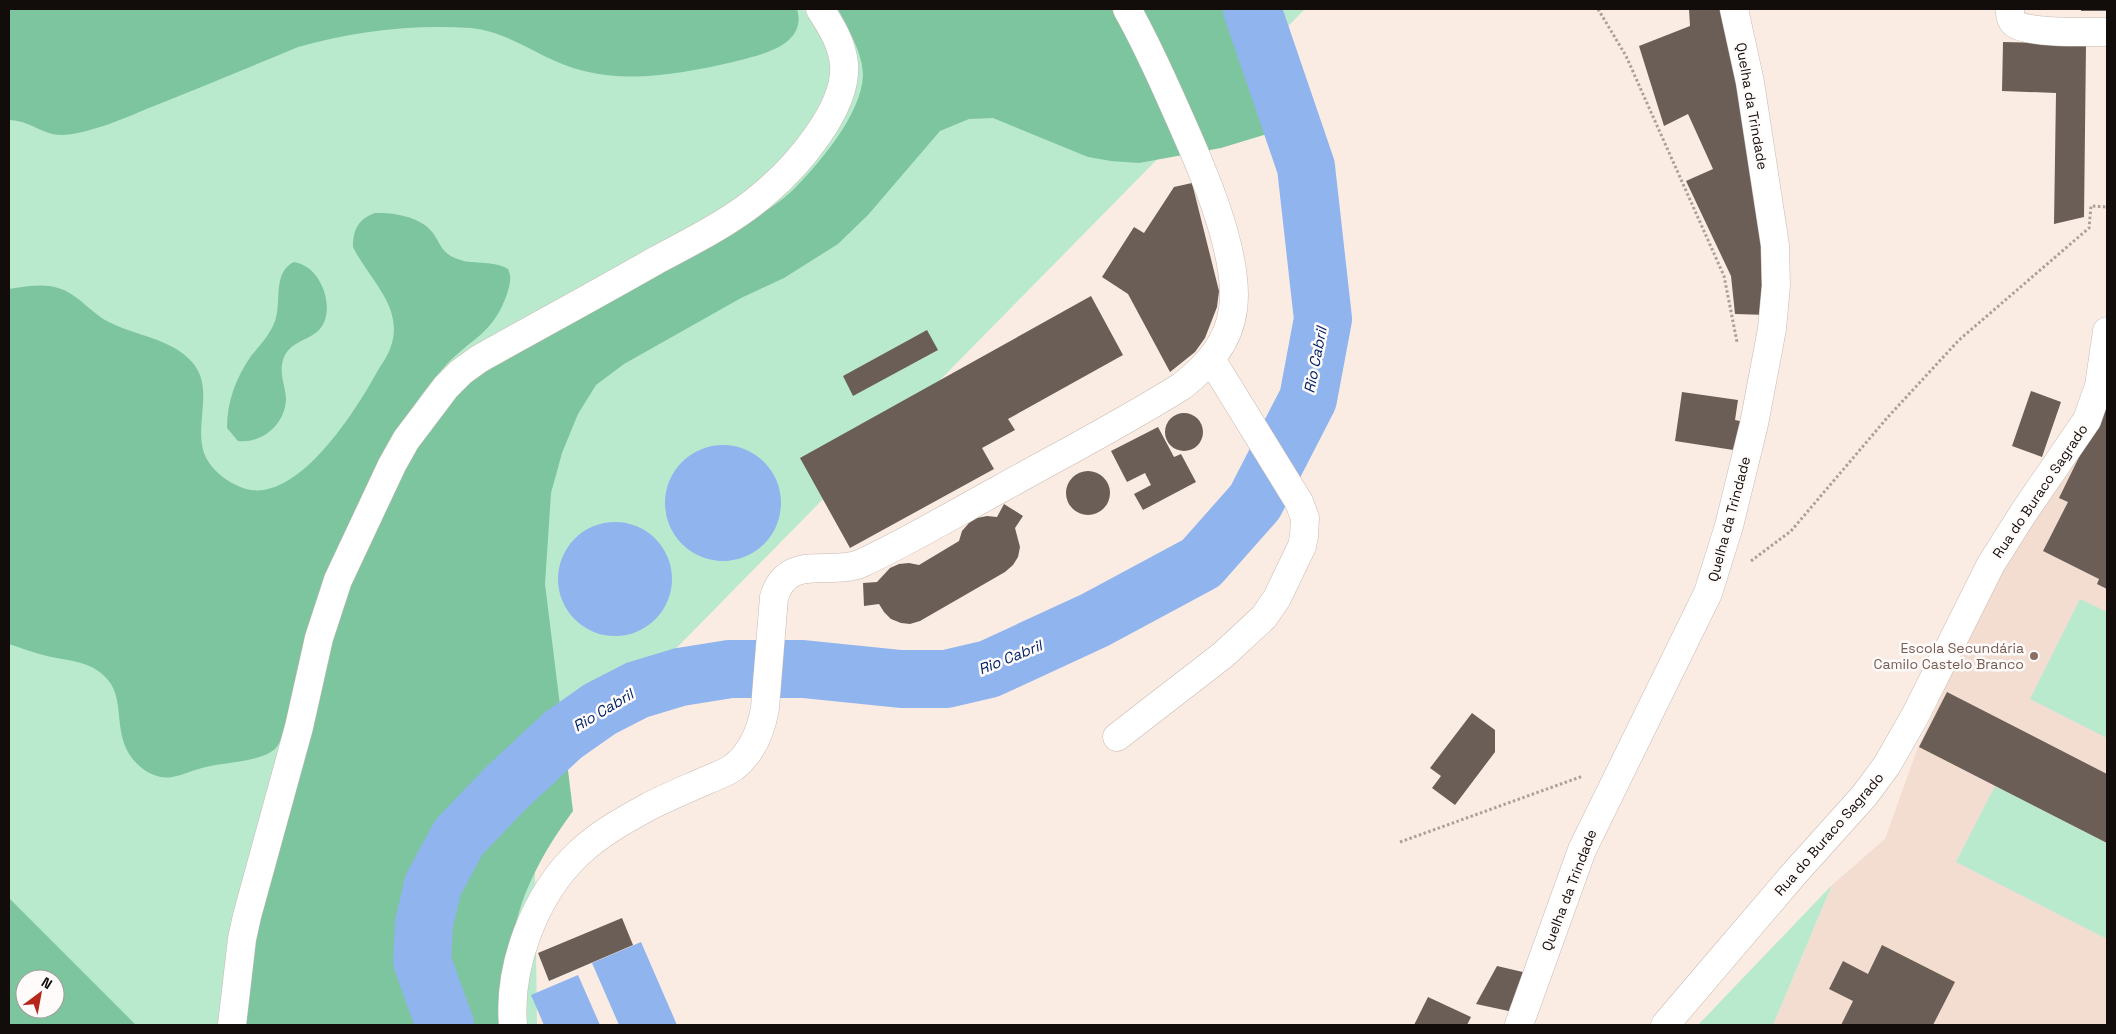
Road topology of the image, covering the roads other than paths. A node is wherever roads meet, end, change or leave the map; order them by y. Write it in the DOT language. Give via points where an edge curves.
graph roads {
  1 [pos="820,9"];
  2 [pos="1127,9"];
  3 [pos="1734,9"];
  4 [pos="2010,9"];
  5 [pos="2107,32"];
  6 [pos="2107,331"];
  7 [pos="1211,359"];
  8 [pos="1117,737"];
  9 [pos="232,1025"];
  10 [pos="514,1025"];
  11 [pos="1519,1025"];
  12 [pos="1665,1025"];
  1 -- 9 [label="street" via="840,47 844,65 842,83 836,101 815,137 782,176 743,210 479,358 446,386 406,440 346,560 319,638 299,727 244,931"];
  2 -- 7 [label="street" via="1195,152 1228,251 1233,277 1233,311 1228,330"];
  3 -- 11 [label="street, Quelha da Trindade" via="1750,82 1775,245 1772,329 1754,424 1708,593 1582,850"];
  4 -- 5 [label="street" via="2010,17 2015,24 2030,30"];
  6 -- 12 [label="street, Rua do Buraco Sagrado" via="2099,386 2087,420 1991,564 1887,765 1864,796"];
  7 -- 8 [label="street" via="1299,502 1305,518 1302,546 1264,617 1217,660"];
  7 -- 10 [label="street" via="1165,397 873,558 849,568 799,570 786,578 777,590 773,608 765,708 755,743 734,767 623,821 589,844 569,864 536,914 519,958 514,986"];
}
